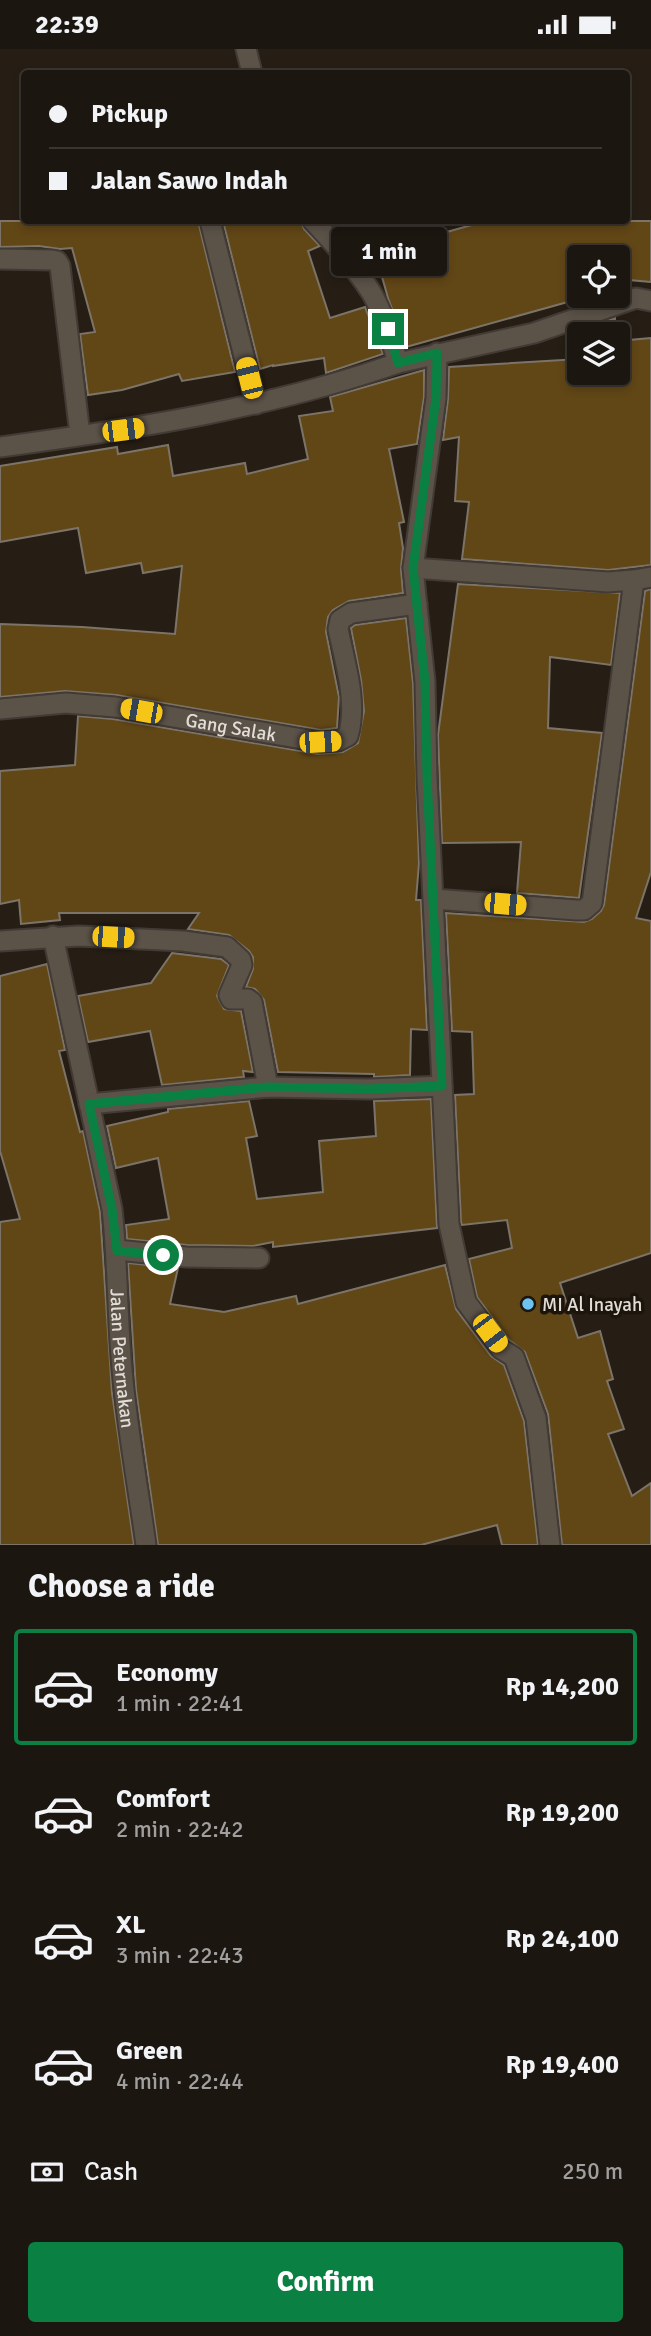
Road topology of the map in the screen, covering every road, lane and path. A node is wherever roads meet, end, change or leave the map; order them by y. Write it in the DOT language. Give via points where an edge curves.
graph roads {
  1 [pos="246,49"];
  2 [pos="251,70"];
  3 [pos="211,224"];
  4 [pos="316,224"];
  5 [pos="0,259"];
  6 [pos="651,302"];
  7 [pos="437,353"];
  8 [pos="398,363"];
  9 [pos="256,404"];
  10 [pos="80,435"];
  11 [pos="0,447"];
  12 [pos="413,568"];
  13 [pos="642,579"];
  14 [pos="417,604"];
  15 [pos="0,709"];
  16 [pos="433,899"];
  17 [pos="53,936"];
  18 [pos="0,941"];
  19 [pos="442,1086"];
  20 [pos="268,1087"];
  21 [pos="89,1104"];
  22 [pos="117,1251"];
  23 [pos="259,1258"];
  24 [pos="146,1545"];
  25 [pos="550,1545"];
  1 -- 2 [label="street"];
  3 -- 9 [label="street"];
  4 -- 8 [label="street" via="371,293"];
  5 -- 10 [label="street" via="52,260 60,266"];
  6 -- 7 [label="street" via="636,298 534,333"];
  7 -- 8 [label="street"];
  7 -- 12 [label="street" via="436,398"];
  8 -- 9 [label="street" via="339,384"];
  9 -- 10 [label="street"];
  10 -- 11 [label="street"];
  12 -- 13 [label="street" via="608,582"];
  12 -- 14 [label="street"];
  13 -- 16 [label="street" via="592,903 576,910"];
  14 -- 15 [label="street, Gang Salak" via="351,613 340,620 352,724 348,736 338,741 320,742 115,707 66,703"];
  14 -- 16 [label="street" via="425,682"];
  16 -- 19 [label="street"];
  17 -- 18 [label="street"];
  17 -- 20 [label="street" via="227,947 242,965 229,996 252,1002"];
  17 -- 21 [label="street, Jalan Peternakan"];
  19 -- 20 [label="street"];
  19 -- 25 [label="street" via="449,1224 467,1302 501,1349 514,1357 536,1418"];
  20 -- 21 [label="street"];
  21 -- 22 [label="street, Jalan Peternakan"];
  22 -- 23 [label="street"];
  22 -- 24 [label="street, Jalan Peternakan" via="122,1371"];
}
